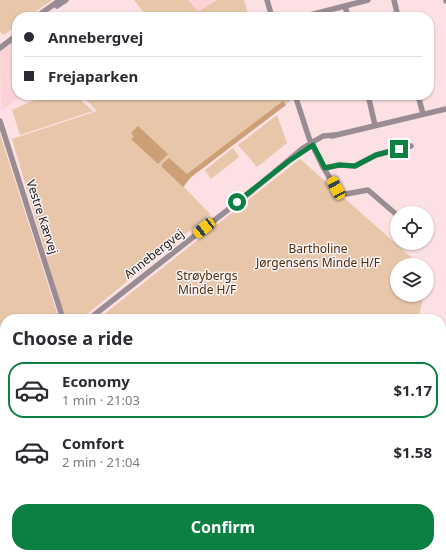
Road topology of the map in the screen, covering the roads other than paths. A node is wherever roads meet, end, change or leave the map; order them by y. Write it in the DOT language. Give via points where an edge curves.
graph roads {
  1 [pos="60,0"];
  2 [pos="66,0"];
  3 [pos="267,0"];
  4 [pos="368,0"];
  5 [pos="394,0"];
  6 [pos="345,6"];
  7 [pos="43,12"];
  8 [pos="50,12"];
  9 [pos="271,12"];
  10 [pos="322,12"];
  11 [pos="347,12"];
  12 [pos="397,12"];
  13 [pos="12,35"];
  14 [pos="12,39"];
  15 [pos="0,43"];
  16 [pos="0,48"];
  17 [pos="297,100"];
  18 [pos="369,100"];
  19 [pos="419,100"];
  20 [pos="446,109"];
  21 [pos="423,114"];
  22 [pos="0,122"];
  23 [pos="375,125"];
  24 [pos="312,143"];
  25 [pos="411,146"];
  26 [pos="325,168"];
  27 [pos="390,209"];
  28 [pos="61,314"];
  29 [pos="95,314"];
  1 -- 7 [label="street"];
  2 -- 8 [label="street"];
  3 -- 9 [label="street"];
  4 -- 6 [label="street"];
  5 -- 12 [label="street"];
  6 -- 10 [label="street"];
  6 -- 11 [label="street"];
  13 -- 15 [label="street"];
  14 -- 16 [label="street"];
  17 -- 24 [label="street"];
  18 -- 23 [label="street"];
  19 -- 21 [label="street"];
  20 -- 21 [label="street, Annebergvej"];
  21 -- 23 [label="street, Annebergvej"];
  22 -- 28 [label="street, Vestre Kærvej"];
  23 -- 24 [label="street, Annebergvej" via="335,134"];
  24 -- 26 [label="street"];
  24 -- 29 [label="street, Annebergvej"];
  25 -- 26 [label="street" via="376,155 355,166 339,165"];
  26 -- 27 [label="street" via="338,191 346,194 368,190"];
}
